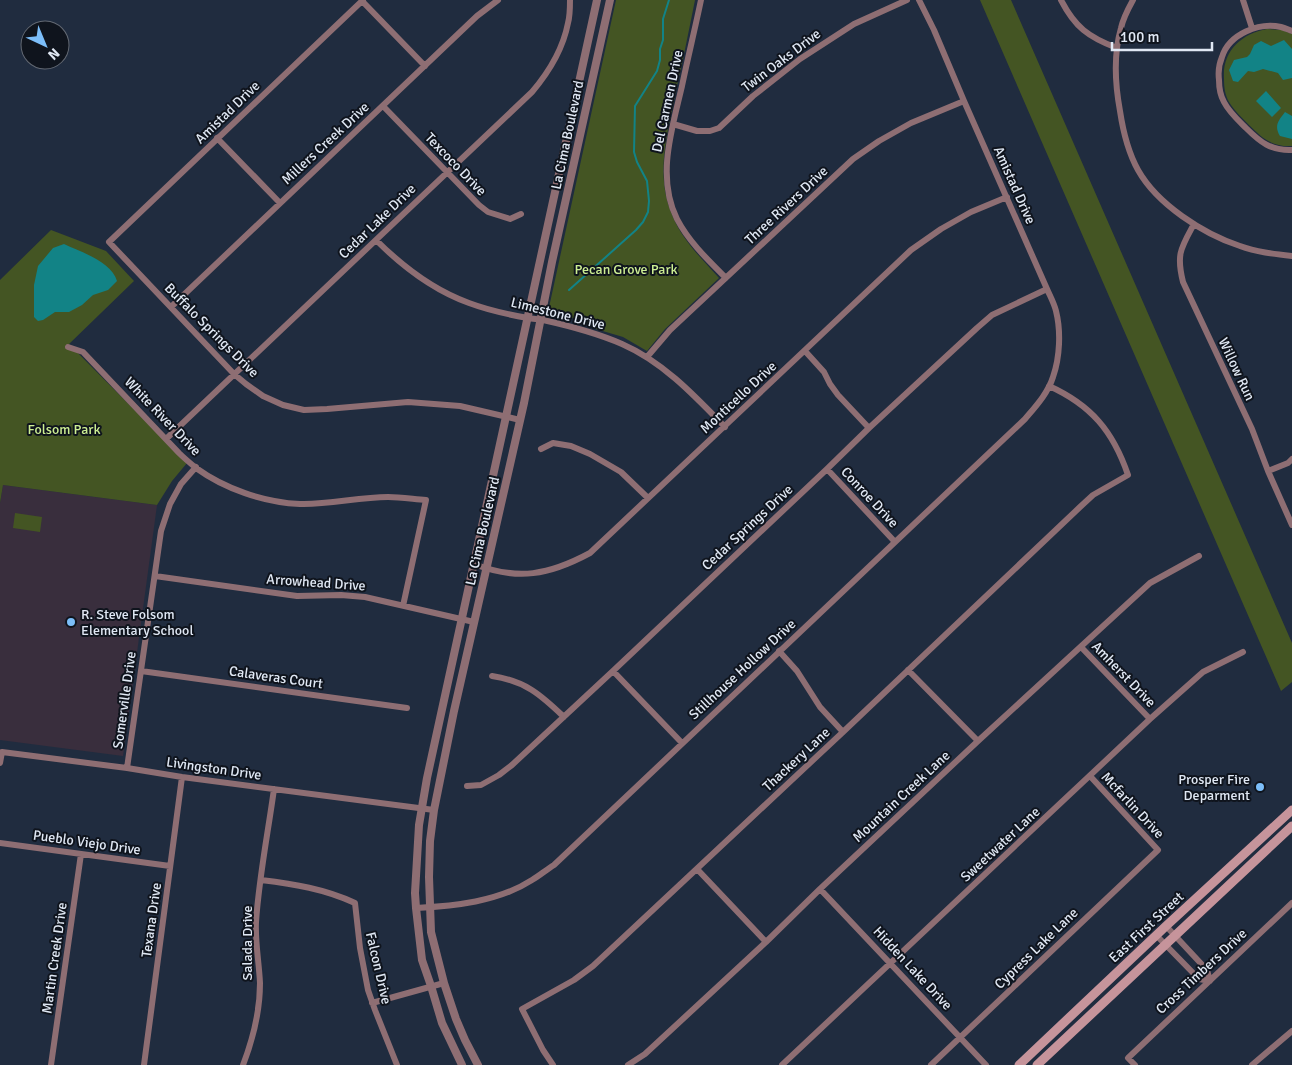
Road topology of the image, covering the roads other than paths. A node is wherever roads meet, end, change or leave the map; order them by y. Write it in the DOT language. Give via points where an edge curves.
graph roads {
  1 [pos="498,0"];
  2 [pos="570,0"];
  3 [pos="597,0"];
  4 [pos="610,0"];
  5 [pos="701,0"];
  6 [pos="907,0"];
  7 [pos="919,0"];
  8 [pos="1061,0"];
  9 [pos="1132,0"];
  10 [pos="1242,0"];
  11 [pos="362,1"];
  12 [pos="1252,28"];
  13 [pos="1292,31"];
  14 [pos="1117,48"];
  15 [pos="425,66"];
  16 [pos="964,101"];
  17 [pos="383,106"];
  18 [pos="673,124"];
  19 [pos="218,138"];
  20 [pos="1292,150"];
  21 [pos="446,172"];
  22 [pos="1007,197"];
  23 [pos="280,203"];
  24 [pos="521,214"];
  25 [pos="1194,224"];
  26 [pos="376,240"];
  27 [pos="109,242"];
  28 [pos="1292,257"];
  29 [pos="726,278"];
  30 [pos="1047,289"];
  31 [pos="171,307"];
  32 [pos="528,318"];
  33 [pos="541,320"];
  34 [pos="68,347"];
  35 [pos="805,351"];
  36 [pos="647,357"];
  37 [pos="234,374"];
  38 [pos="1049,386"];
  39 [pos="506,417"];
  40 [pos="520,420"];
  41 [pos="725,427"];
  42 [pos="869,428"];
  43 [pos="166,439"];
  44 [pos="541,449"];
  45 [pos="1292,459"];
  46 [pos="196,467"];
  47 [pos="827,469"];
  48 [pos="1268,471"];
  49 [pos="648,498"];
  50 [pos="1292,525"];
  51 [pos="895,542"];
  52 [pos="1199,556"];
  53 [pos="474,564"];
  54 [pos="486,568"];
  55 [pos="155,576"];
  56 [pos="403,606"];
  57 [pos="462,620"];
  58 [pos="474,622"];
  59 [pos="1081,647"];
  60 [pos="779,651"];
  61 [pos="1242,652"];
  62 [pos="908,670"];
  63 [pos="141,671"];
  64 [pos="613,671"];
  65 [pos="492,676"];
  66 [pos="408,708"];
  67 [pos="564,717"];
  68 [pos="1150,719"];
  69 [pos="843,732"];
  70 [pos="978,741"];
  71 [pos="682,743"];
  72 [pos="0,763"];
  73 [pos="127,768"];
  74 [pos="1090,776"];
  75 [pos="182,777"];
  76 [pos="467,786"];
  77 [pos="274,788"];
  78 [pos="422,810"];
  79 [pos="434,810"];
  80 [pos="1292,811"];
  81 [pos="1292,826"];
  82 [pos="1258,842"];
  83 [pos="0,843"];
  84 [pos="1158,850"];
  85 [pos="1266,850"];
  86 [pos="81,854"];
  87 [pos="170,866"];
  88 [pos="697,869"];
  89 [pos="261,880"];
  90 [pos="820,888"];
  91 [pos="1292,903"];
  92 [pos="430,907"];
  93 [pos="416,908"];
  94 [pos="1166,926"];
  95 [pos="1156,935"];
  96 [pos="1175,936"];
  97 [pos="766,942"];
  98 [pos="1166,945"];
  99 [pos="891,963"];
  100 [pos="1210,981"];
  101 [pos="444,983"];
  102 [pos="431,986"];
  103 [pos="372,1003"];
  104 [pos="1292,1030"];
  105 [pos="960,1037"];
  106 [pos="51,1065"];
  107 [pos="144,1065"];
  108 [pos="243,1065"];
  109 [pos="398,1065"];
  110 [pos="462,1065"];
  111 [pos="478,1065"];
  112 [pos="553,1065"];
  113 [pos="628,1065"];
  114 [pos="782,1065"];
  115 [pos="931,1065"];
  116 [pos="986,1065"];
  117 [pos="1019,1065"];
  118 [pos="1037,1065"];
  119 [pos="1135,1065"];
  120 [pos="1252,1065"];
  1 -- 15 [label="street, Millers Creek Drive"];
  2 -- 21 [label="street, Cedar Lake Drive" via="569,22 562,46 544,78"];
  3 -- 32 [label="street, La Cima Boulevard"];
  4 -- 33 [label="street, La Cima Boulevard"];
  5 -- 18 [label="street, Del Carmen Drive"];
  6 -- 18 [label="street, Twin Oaks Drive" via="854,24 800,59 719,128 697,131"];
  7 -- 16 [label="street, Amistad Drive"];
  8 -- 14 [label="street" via="1070,17 1092,38"];
  9 -- 14 [label="street"];
  10 -- 12 [label="street"];
  11 -- 15 [label="street"];
  11 -- 19 [label="street, Amistad Drive"];
  12 -- 13 [label="street" via="1280,27"];
  12 -- 20 [label="street" via="1230,44 1222,56 1218,72 1219,90 1233,114 1258,140 1269,146"];
  14 -- 25 [label="street" via="1116,90 1130,152 1149,187"];
  15 -- 17 [label="street, Millers Creek Drive"];
  16 -- 22 [label="street, Amistad Drive"];
  16 -- 29 [label="street, Three Rivers Drive" via="911,123 853,159"];
  17 -- 21 [label="street, Texcoco Drive"];
  17 -- 23 [label="street, Millers Creek Drive"];
  18 -- 29 [label="street, Del Carmen Drive" via="666,169 672,206 696,246"];
  19 -- 23 [label="street"];
  19 -- 27 [label="street, Amistad Drive"];
  21 -- 24 [label="street, Texcoco Drive" via="488,212 510,219"];
  21 -- 26 [label="street, Cedar Lake Drive"];
  22 -- 30 [label="street, Amistad Drive"];
  22 -- 35 [label="street, Monticello Drive" via="971,212 911,250"];
  23 -- 31 [label="street, Millers Creek Drive"];
  25 -- 28 [label="street" via="1240,247"];
  25 -- 48 [label="street, Willow Run" via="1180,254 1183,282 1252,429"];
  26 -- 32 [label="street, Limestone Drive" via="415,275 443,292 470,304"];
  26 -- 37 [label="street, Cedar Lake Drive"];
  27 -- 31 [label="street, Buffalo Springs Drive"];
  29 -- 36 [label="street, Three Rivers Drive" via="670,330"];
  30 -- 38 [label="street, Amistad Drive" via="1056,311 1059,335 1054,376"];
  30 -- 42 [label="street, Cedar Springs Drive" via="992,316"];
  31 -- 37 [label="street, Buffalo Springs Drive"];
  32 -- 33 [label="street, Limestone Drive"];
  32 -- 39 [label="street, La Cima Boulevard"];
  33 -- 36 [label="street, Limestone Drive" via="603,336"];
  33 -- 40 [label="street, La Cima Boulevard"];
  34 -- 43 [label="street, White River Drive" via="83,352"];
  35 -- 41 [label="street, Monticello Drive"];
  35 -- 42 [label="street" via="824,372 838,395"];
  36 -- 41 [label="street, Limestone Drive" via="682,383"];
  37 -- 39 [label="street, Buffalo Springs Drive" via="263,396 304,410 408,402 460,406"];
  37 -- 43 [label="street, Cedar Lake Drive"];
  38 -- 51 [label="street, Stillhouse Hollow Drive" via="1025,419"];
  38 -- 62 [label="street, Thackery Lane" via="1089,410 1115,443 1128,475 1093,495"];
  39 -- 40 [label="street, Buffalo Springs Drive"];
  39 -- 53 [label="street, La Cima Boulevard"];
  40 -- 54 [label="street, La Cima Boulevard"];
  41 -- 49 [label="street, Monticello Drive"];
  42 -- 47 [label="street, Cedar Springs Drive"];
  43 -- 46 [label="street, White River Drive"];
  44 -- 49 [label="street" via="553,443 590,454 621,472"];
  45 -- 48 [label="street"];
  46 -- 55 [label="street, Somerville Drive" via="170,504 161,531"];
  46 -- 56 [label="street, White River Drive" via="232,488 279,502 301,504 389,497 426,500"];
  47 -- 51 [label="street, Conroe Drive"];
  47 -- 64 [label="street, Cedar Springs Drive"];
  48 -- 50 [label="street, Willow Run"];
  49 -- 54 [label="street, Monticello Drive" via="590,553 575,561 548,571 524,574"];
  51 -- 60 [label="street, Stillhouse Hollow Drive"];
  52 -- 59 [label="street, Mountain Creek Lane" via="1150,583"];
  53 -- 54 [label="street, Monticello Drive"];
  53 -- 57 [label="street, La Cima Boulevard"];
  54 -- 58 [label="street, La Cima Boulevard"];
  55 -- 56 [label="street, Arrowhead Drive" via="297,596 341,594"];
  55 -- 63 [label="street, Somerville Drive"];
  56 -- 57 [label="street, Arrowhead Drive"];
  57 -- 58 [label="street, Arrowhead Drive"];
  57 -- 78 [label="street, La Cima Boulevard"];
  58 -- 79 [label="street, La Cima Boulevard"];
  59 -- 68 [label="street, Amherst Drive"];
  59 -- 70 [label="street, Mountain Creek Lane"];
  60 -- 69 [label="street" via="797,670 820,707"];
  60 -- 71 [label="street, Stillhouse Hollow Drive"];
  61 -- 68 [label="street, Sweetwater Lane" via="1203,672"];
  62 -- 69 [label="street, Thackery Lane"];
  62 -- 70 [label="street"];
  63 -- 66 [label="street, Calaveras Court"];
  63 -- 73 [label="street, Somerville Drive"];
  64 -- 67 [label="street, Cedar Springs Drive"];
  64 -- 71 [label="street"];
  65 -- 67 [label="street" via="521,683 547,700"];
  67 -- 76 [label="street, Cedar Springs Drive" via="499,775 481,785"];
  68 -- 74 [label="street, Sweetwater Lane"];
  69 -- 88 [label="street, Thackery Lane"];
  70 -- 90 [label="street, Mountain Creek Lane"];
  71 -- 92 [label="street, Stillhouse Hollow Drive" via="554,864 530,881 503,894 473,902"];
  72 -- 73 [label="street, Livingston Drive" via="2,752"];
  73 -- 75 [label="street, Livingston Drive"];
  74 -- 84 [label="street, Mcfarlin Drive"];
  74 -- 99 [label="street, Sweetwater Lane"];
  75 -- 77 [label="street, Livingston Drive"];
  75 -- 87 [label="street, Texana Drive"];
  77 -- 78 [label="street, Livingston Drive"];
  77 -- 89 [label="street, Salada Drive"];
  78 -- 79 [label="street, Livingston Drive"];
  78 -- 93 [label="street, La Cima Boulevard"];
  79 -- 92 [label="street, La Cima Boulevard" via="430,841"];
  80 -- 82 [label="main road, East First Street"];
  81 -- 85 [label="main road, East First Street"];
  82 -- 85 [label="main road"];
  82 -- 94 [label="main road, East First Street"];
  83 -- 86 [label="street, Pueblo Viejo Drive"];
  84 -- 105 [label="street, Cypress Lake Lane"];
  85 -- 96 [label="main road, East First Street"];
  86 -- 87 [label="street, Pueblo Viejo Drive"];
  86 -- 106 [label="street, Martin Creek Drive"];
  87 -- 107 [label="street, Texana Drive"];
  88 -- 97 [label="street"];
  88 -- 112 [label="street, Thackery Lane" via="593,966 522,1009"];
  89 -- 103 [label="street, Falcon Drive" via="310,887 355,903"];
  89 -- 108 [label="street, Salada Drive" via="256,926 260,985 258,1009"];
  90 -- 97 [label="street, Mountain Creek Lane"];
  90 -- 99 [label="street, Hidden Lake Drive"];
  91 -- 100 [label="street, Cross Timbers Drive"];
  92 -- 93 [label="street, Stillhouse Hollow Drive"];
  92 -- 101 [label="street, La Cima Boulevard" via="431,932"];
  93 -- 102 [label="street, La Cima Boulevard" via="422,960"];
  94 -- 95 [label="main road, East First Street"];
  94 -- 96 [label="street"];
  95 -- 98 [label="street"];
  95 -- 117 [label="main road, East First Street"];
  96 -- 98 [label="main road, East First Street"];
  96 -- 100 [label="street" via="1207,970"];
  97 -- 113 [label="street, Mountain Creek Lane" via="645,1054"];
  98 -- 100 [label="street" via="1198,979"];
  98 -- 118 [label="main road, East First Street"];
  99 -- 105 [label="street, Hidden Lake Drive"];
  99 -- 114 [label="street, Sweetwater Lane"];
  100 -- 119 [label="street, Cross Timbers Drive" via="1128,1058"];
  101 -- 102 [label="street"];
  101 -- 111 [label="street, La Cima Boulevard" via="464,1040"];
  102 -- 103 [label="street"];
  102 -- 110 [label="street, La Cima Boulevard" via="442,1023"];
  103 -- 109 [label="street, Falcon Drive"];
  104 -- 120 [label="street"];
  105 -- 115 [label="street, Cypress Lake Lane"];
  105 -- 116 [label="street, Hidden Lake Drive"];
}
